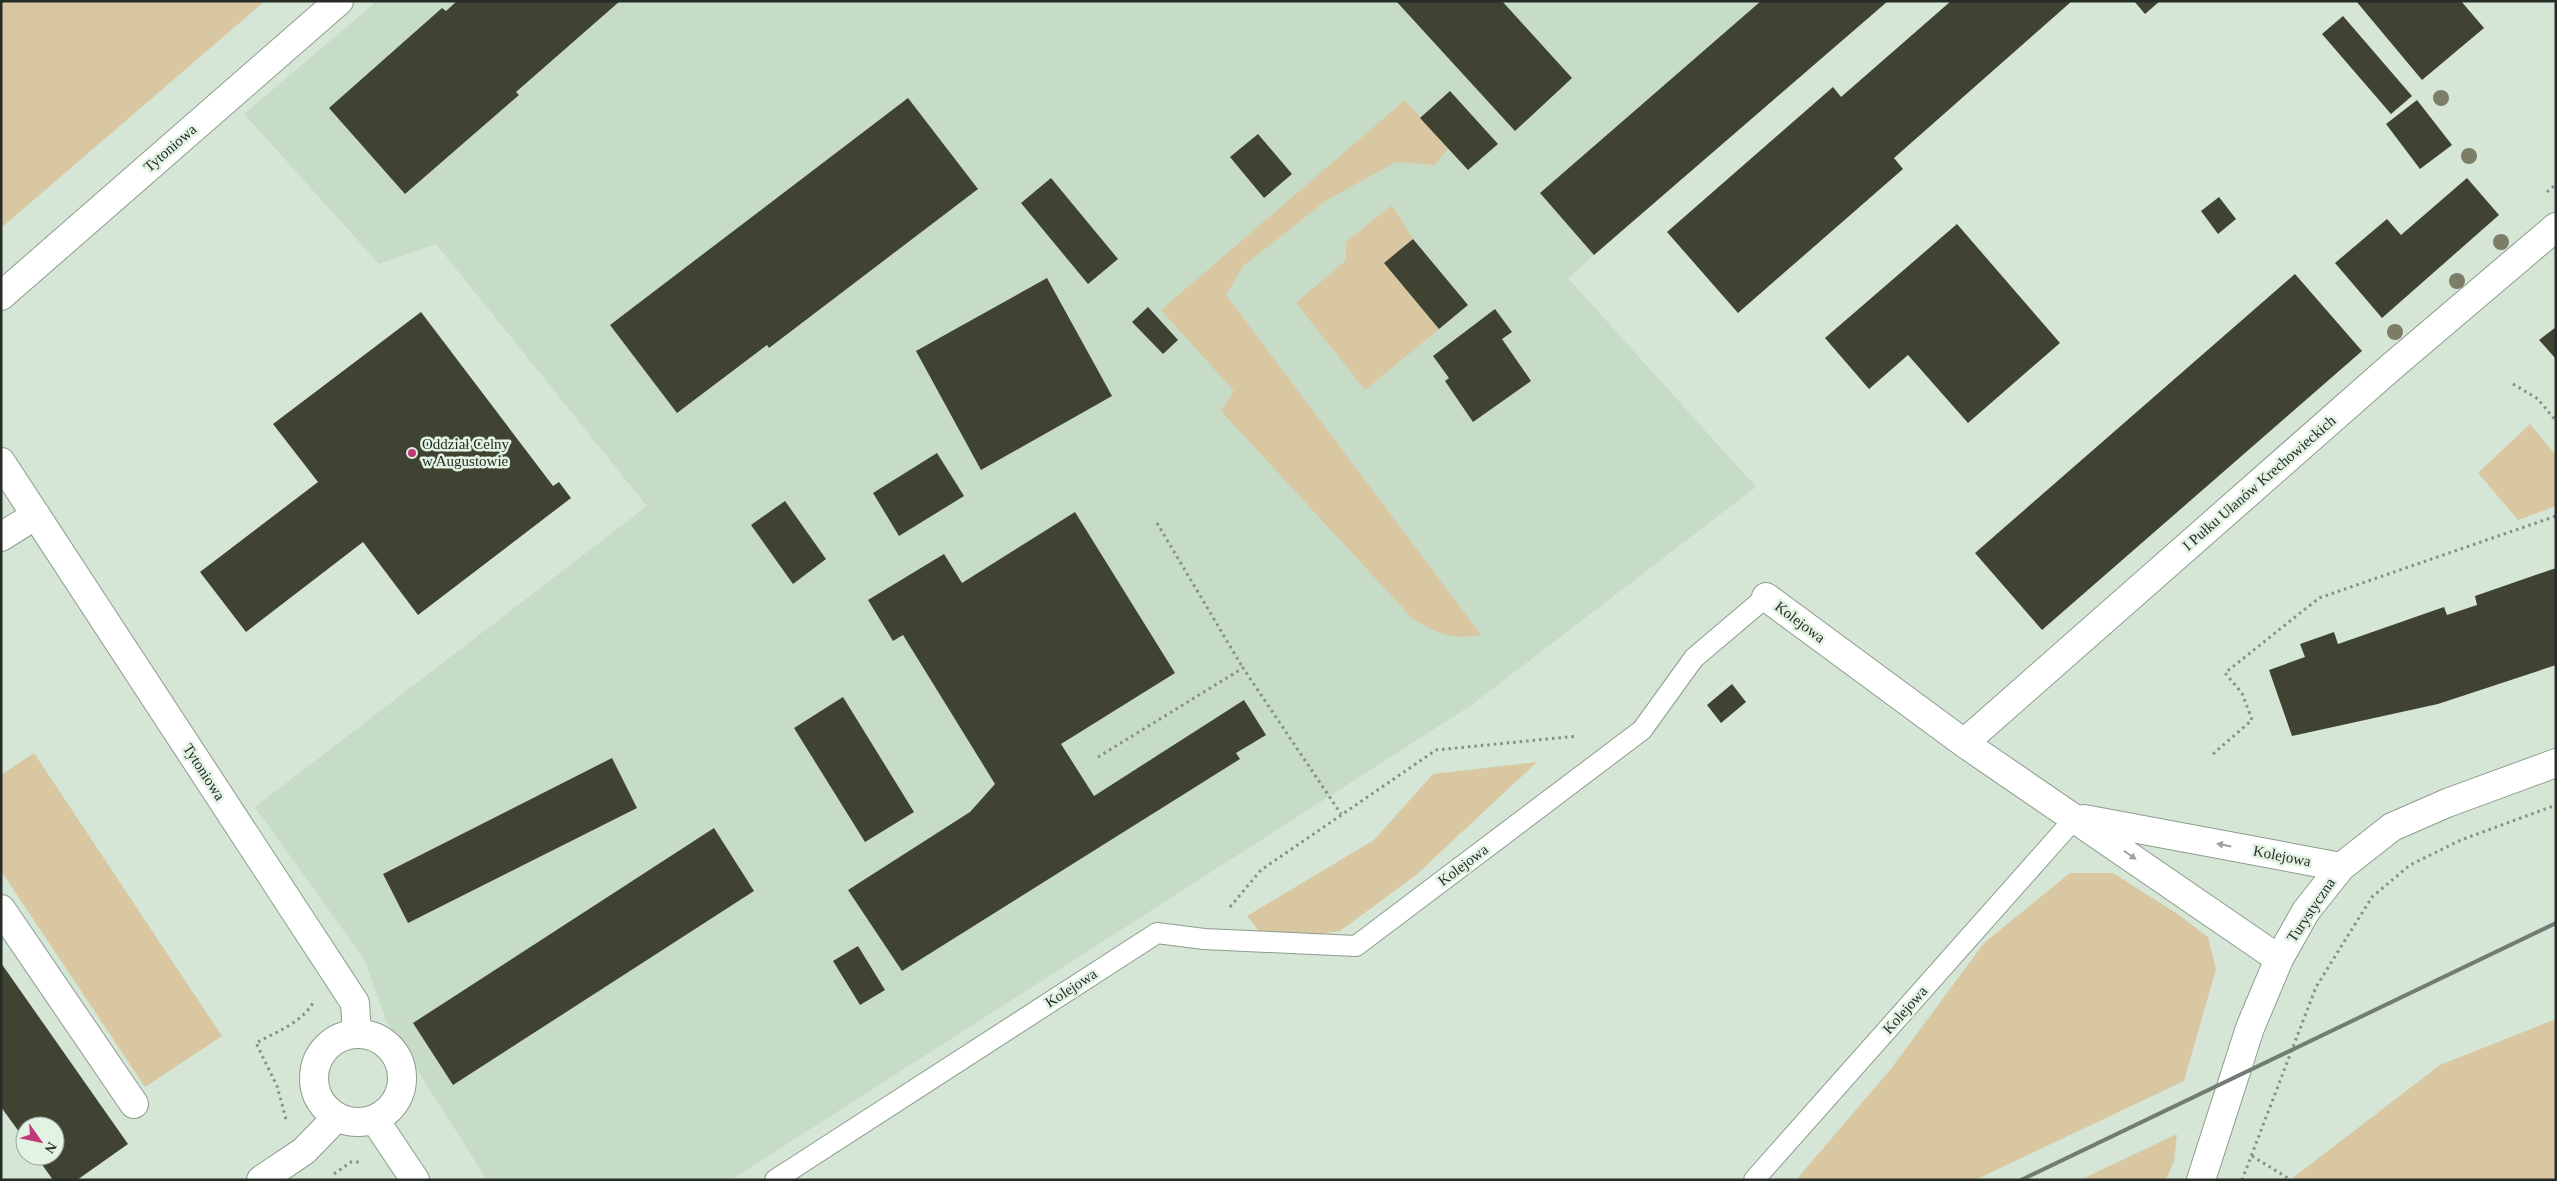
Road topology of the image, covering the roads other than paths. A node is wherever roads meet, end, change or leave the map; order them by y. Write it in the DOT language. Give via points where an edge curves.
graph roads {
  1 [pos="339,1"];
  2 [pos="2556,227"];
  3 [pos="1,296"];
  4 [pos="1,462"];
  5 [pos="36,515"];
  6 [pos="1,537"];
  7 [pos="1766,597"];
  8 [pos="1964,743"];
  9 [pos="2556,763"];
  10 [pos="2076,817"];
  11 [pos="2341,867"];
  12 [pos="1,909"];
  13 [pos="2278,959"];
  14 [pos="357,1034"];
  15 [pos="134,1104"];
  16 [pos="337,1117"];
  17 [pos="374,1120"];
  18 [pos="261,1180"];
  19 [pos="415,1180"];
  20 [pos="775,1180"];
  21 [pos="1754,1180"];
  22 [pos="2201,1180"];
  1 -- 3 [label="street, Tytoniowa"];
  2 -- 8 [label="street, I Pułku Ułanów Krechowieckich" via="2390,368"];
  4 -- 5 [label="street, Tytoniowa"];
  5 -- 6 [label="street"];
  5 -- 14 [label="street, Tytoniowa" via="355,1003"];
  7 -- 8 [label="street, Kolejowa"];
  7 -- 20 [label="lane, Kolejowa" via="1694,658 1642,730 1356,946 1204,939 1157,933"];
  8 -- 10 [label="street, Kolejowa"];
  9 -- 11 [label="street, Turystyczna" via="2392,827"];
  11 -- 10 [label="street, Kolejowa, one-way"];
  10 -- 13 [label="street, Kolejowa, one-way"];
  10 -- 21 [label="lane, Kolejowa"];
  11 -- 13 [label="street, Turystyczna" via="2306,911"];
  12 -- 15 [label="street"];
  13 -- 22 [label="street, Turystyczna" via="2250,1028"];
  14 -- 16 [label="street" via="343,1036 331,1043 316,1065 317,1095 325,1108"];
  14 -- 17 [label="street" via="371,1036 393,1051 402,1076 396,1102"];
  16 -- 17 [label="street" via="362,1122"];
  16 -- 18 [label="street" via="297,1156"];
  17 -- 19 [label="street"];
}
